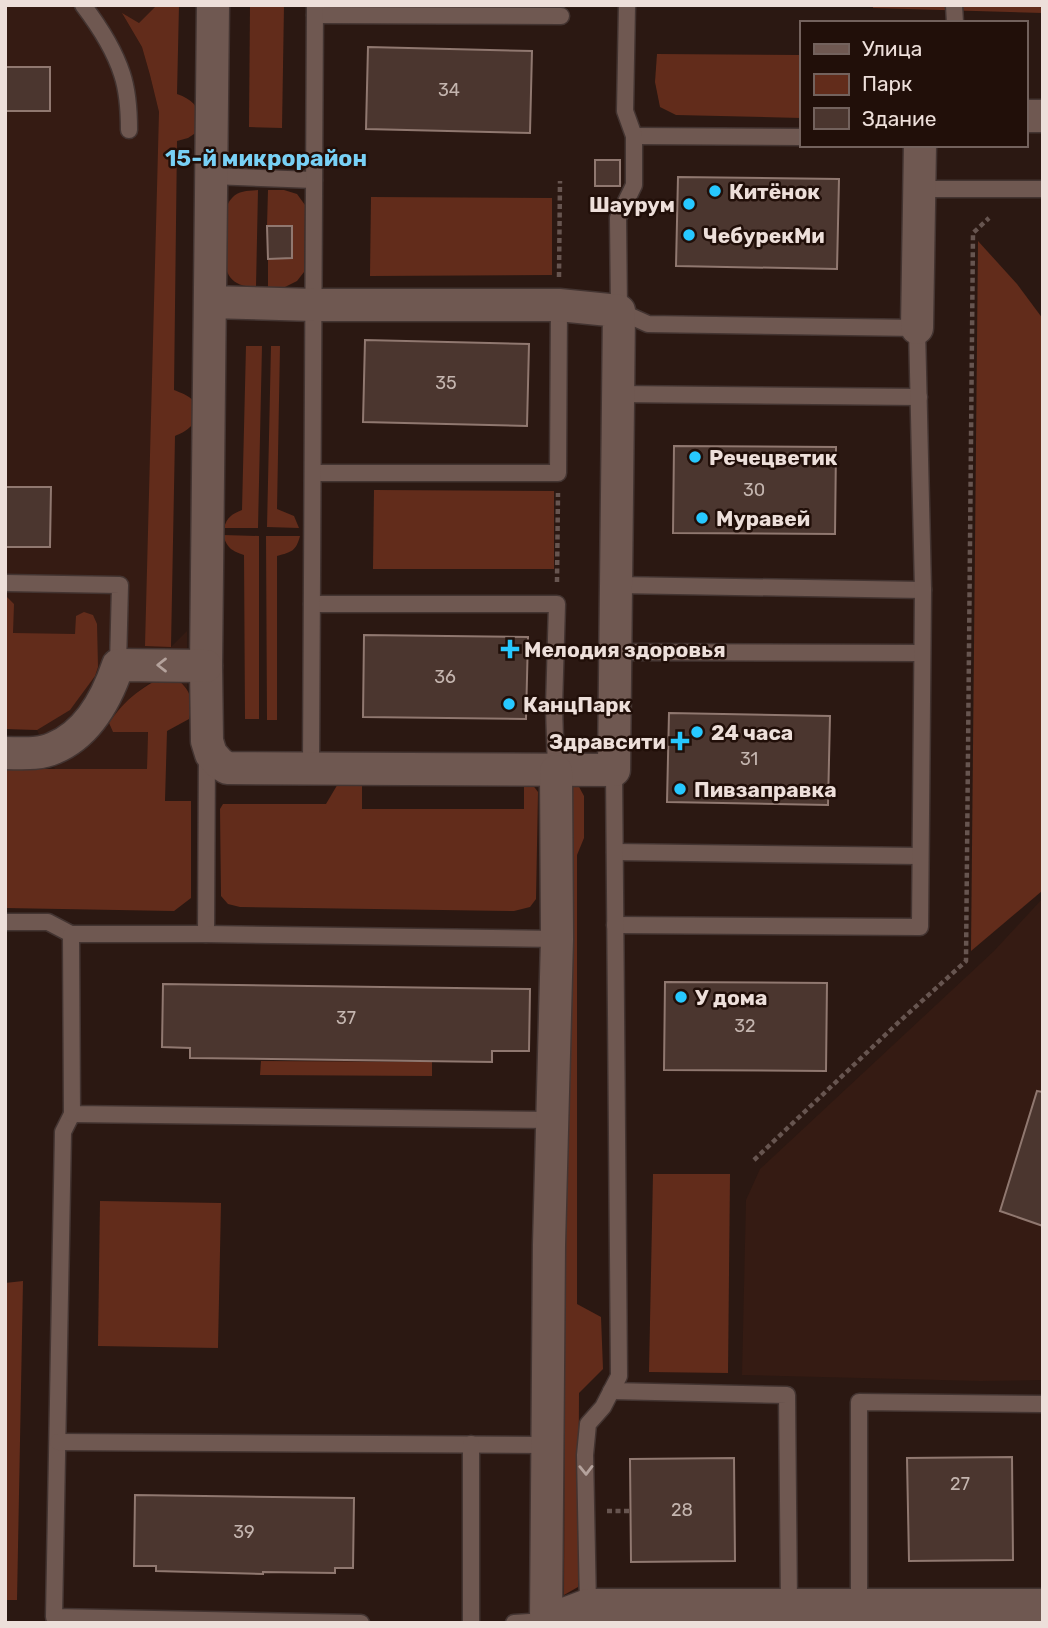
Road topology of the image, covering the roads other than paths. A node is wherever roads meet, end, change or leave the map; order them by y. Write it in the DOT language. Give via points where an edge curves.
graph roads {
  1 [pos="83,5"];
  2 [pos="213,5"];
  3 [pos="627,5"];
  4 [pos="315,10"];
  5 [pos="561,16"];
  6 [pos="130,130"];
  7 [pos="634,136"];
  8 [pos="800,137"];
  9 [pos="920,147"];
  10 [pos="212,176"];
  11 [pos="314,180"];
  12 [pos="920,189"];
  13 [pos="1043,189"];
  14 [pos="210,302"];
  15 [pos="314,305"];
  16 [pos="559,305"];
  17 [pos="619,311"];
  18 [pos="917,328"];
  19 [pos="618,394"];
  20 [pos="919,397"];
  21 [pos="313,473"];
  22 [pos="5,583"];
  23 [pos="617,585"];
  24 [pos="923,590"];
  25 [pos="312,604"];
  26 [pos="616,652"];
  27 [pos="922,653"];
  28 [pos="118,665"];
  29 [pos="206,666"];
  30 [pos="207,741"];
  31 [pos="5,753"];
  32 [pos="312,768"];
  33 [pos="614,770"];
  34 [pos="556,771"];
  35 [pos="615,852"];
  36 [pos="920,856"];
  37 [pos="5,922"];
  38 [pos="615,925"];
  39 [pos="71,934"];
  40 [pos="206,934"];
  41 [pos="558,939"];
  42 [pos="72,1114"];
  43 [pos="551,1120"];
  44 [pos="611,1391"];
  45 [pos="1043,1404"];
  46 [pos="58,1442"];
  47 [pos="471,1444"];
  48 [pos="546,1445"];
  49 [pos="588,1605"];
  50 [pos="1043,1605"];
  51 [pos="789,1606"];
  52 [pos="859,1606"];
  53 [pos="54,1620"];
  54 [pos="546,1621"];
  55 [pos="361,1623"];
  56 [pos="471,1623"];
  57 [pos="514,1623"];
  1 -- 6 [label="lane" via="122,74"];
  2 -- 10 [label="street"];
  3 -- 7 [label="lane" via="625,111"];
  4 -- 5 [label="lane"];
  4 -- 11 [label="lane"];
  7 -- 8 [label="lane"];
  7 -- 17 [label="lane" via="634,185 618,218"];
  9 -- 12 [label="street"];
  10 -- 11 [label="lane"];
  10 -- 14 [label="street"];
  11 -- 15 [label="lane"];
  12 -- 13 [label="lane"];
  12 -- 18 [label="street"];
  14 -- 15 [label="street"];
  14 -- 29 [label="street"];
  15 -- 16 [label="street"];
  15 -- 21 [label="lane"];
  16 -- 17 [label="street"];
  16 -- 21 [label="lane" via="558,473"];
  17 -- 18 [label="lane" via="648,324"];
  17 -- 19 [label="street"];
  18 -- 20 [label="lane"];
  19 -- 20 [label="lane"];
  19 -- 23 [label="street"];
  20 -- 24 [label="lane"];
  21 -- 25 [label="lane"];
  22 -- 28 [label="lane" via="120,585"];
  23 -- 24 [label="lane"];
  23 -- 26 [label="street"];
  24 -- 27 [label="lane"];
  25 -- 32 [label="lane"];
  25 -- 34 [label="lane" via="557,604"];
  26 -- 27 [label="lane"];
  26 -- 33 [label="street"];
  27 -- 36 [label="lane"];
  29 -- 28 [label="street, one-way"];
  28 -- 31 [label="street" via="96,713 75,736 53,749"];
  29 -- 30 [label="street"];
  30 -- 32 [label="street" via="211,754 227,768"];
  30 -- 40 [label="lane"];
  32 -- 34 [label="street"];
  33 -- 34 [label="street"];
  33 -- 35 [label="lane"];
  34 -- 41 [label="street"];
  35 -- 36 [label="lane"];
  35 -- 38 [label="lane"];
  36 -- 38 [label="lane" via="920,927"];
  37 -- 39 [label="lane" via="48,922"];
  38 -- 44 [label="lane" via="619,1376"];
  39 -- 40 [label="lane"];
  39 -- 42 [label="lane"];
  40 -- 41 [label="lane"];
  41 -- 43 [label="street"];
  42 -- 43 [label="lane"];
  42 -- 46 [label="lane" via="63,1132"];
  43 -- 48 [label="street"];
  44 -- 49 [label="lane, one-way" via="588,1424"];
  44 -- 51 [label="lane" via="787,1395"];
  45 -- 52 [label="lane" via="859,1402"];
  46 -- 47 [label="lane"];
  46 -- 53 [label="lane"];
  47 -- 48 [label="lane"];
  47 -- 56 [label="lane"];
  48 -- 54 [label="street"];
  49 -- 51 [label="street"];
  49 -- 54 [label="street"];
  50 -- 52 [label="street"];
  51 -- 52 [label="street"];
  53 -- 55 [label="lane"];
  54 -- 57 [label="lane"];
}
